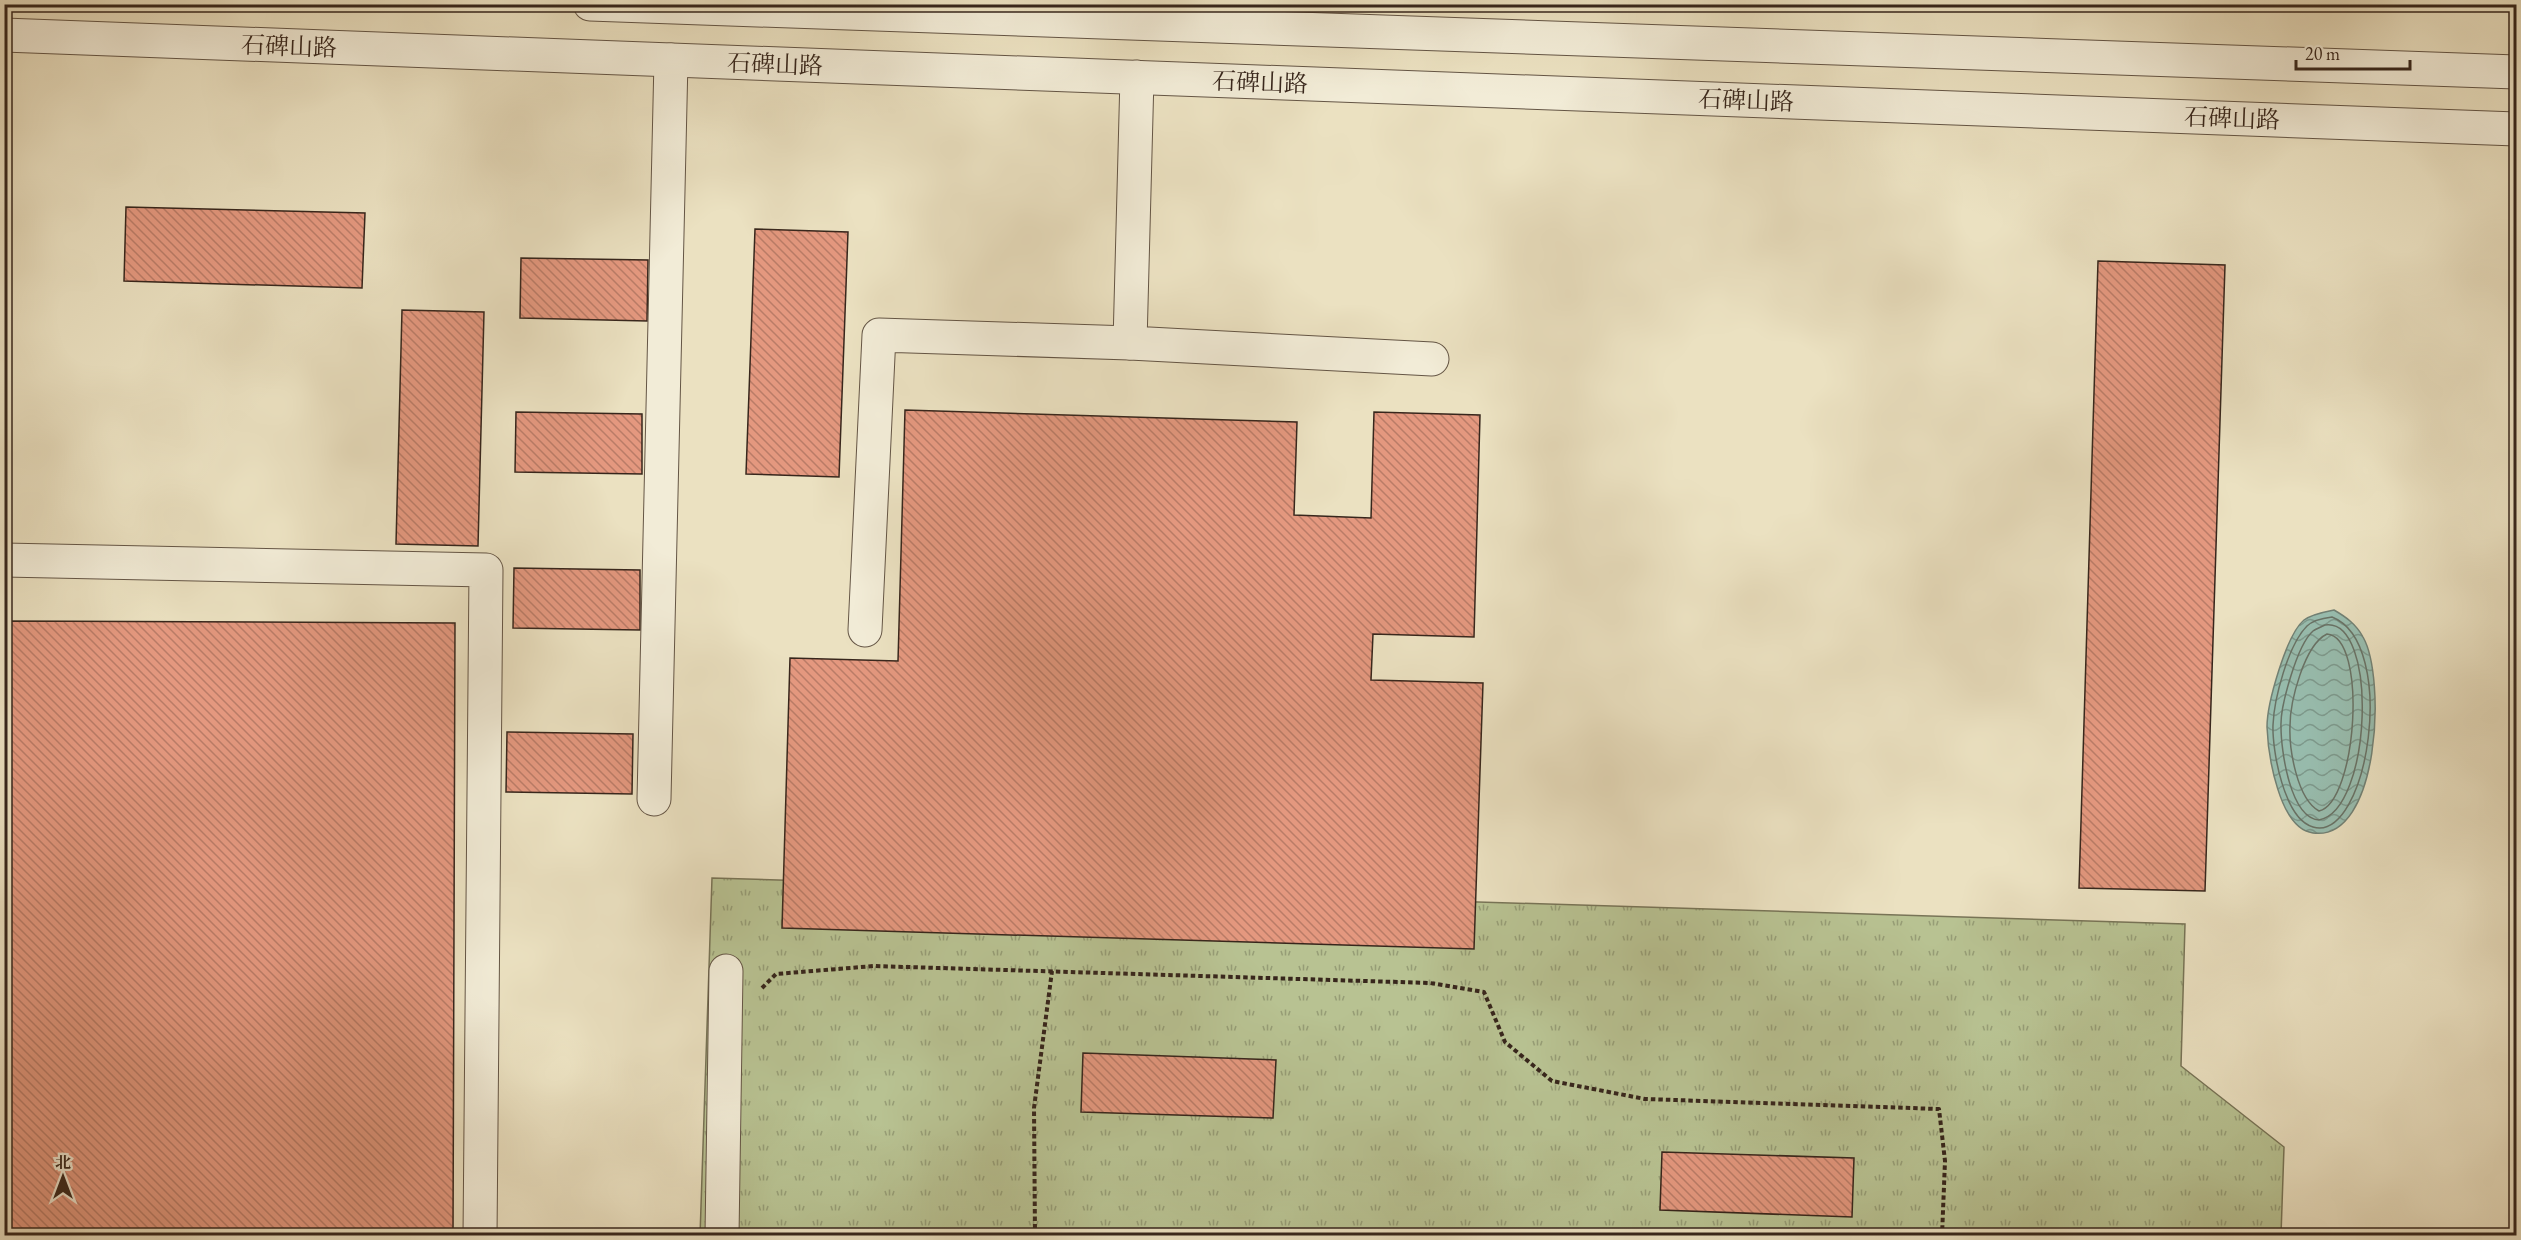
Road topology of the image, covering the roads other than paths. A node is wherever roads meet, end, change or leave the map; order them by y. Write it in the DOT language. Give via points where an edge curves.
graph roads {
  1 [pos="590,4"];
  2 [pos="4,35"];
  3 [pos="671,60"];
  4 [pos="2517,72"];
  5 [pos="1137,77"];
  6 [pos="2517,129"];
  7 [pos="1130,344"];
  8 [pos="1432,359"];
  9 [pos="4,560"];
  10 [pos="865,630"];
  11 [pos="654,799"];
  12 [pos="726,971"];
  13 [pos="480,1236"];
  14 [pos="722,1236"];
  1 -- 4 [label="street"];
  2 -- 3 [label="street, 石碑山路"];
  3 -- 5 [label="street, 石碑山路"];
  3 -- 11 [label="street"];
  5 -- 6 [label="street, 石碑山路"];
  5 -- 7 [label="street"];
  7 -- 8 [label="street"];
  7 -- 10 [label="street" via="879,334"];
  9 -- 13 [label="street" via="486,570"];
  12 -- 14 [label="street"];
}
